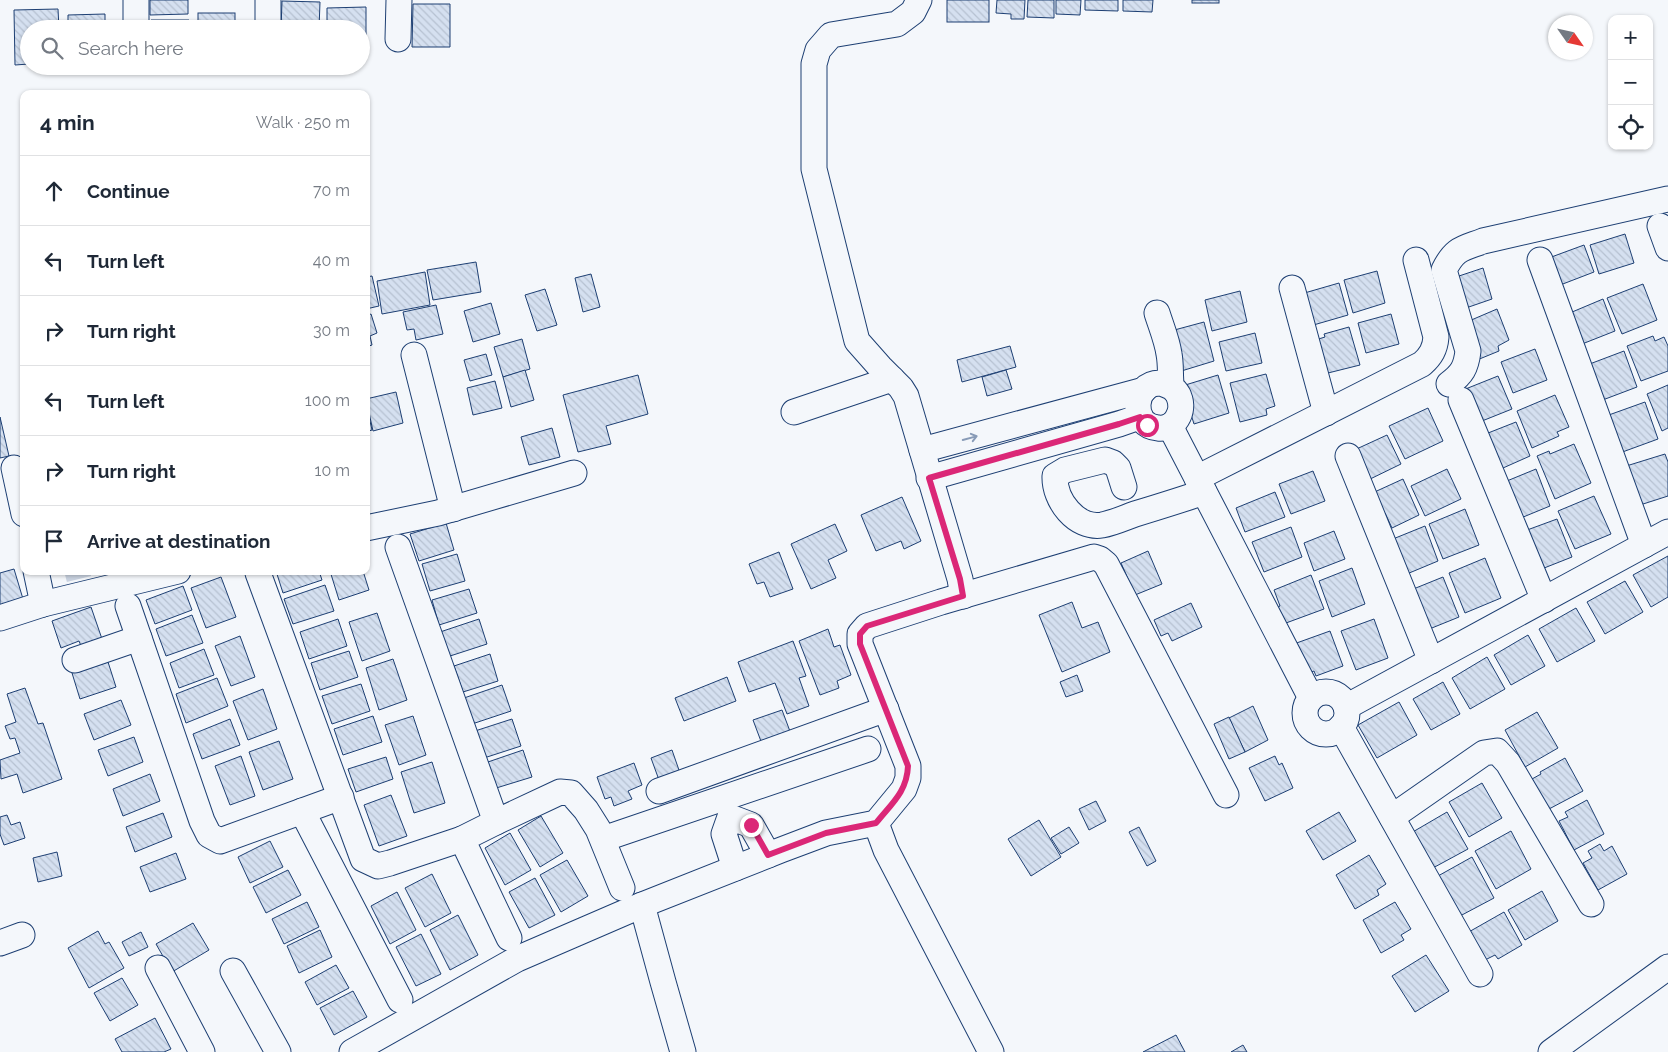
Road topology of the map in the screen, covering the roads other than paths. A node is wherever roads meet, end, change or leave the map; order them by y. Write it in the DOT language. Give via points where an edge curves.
graph roads {
  1 [pos="136,0"];
  2 [pos="268,0"];
  3 [pos="399,0"];
  4 [pos="919,0"];
  5 [pos="136,20"];
  6 [pos="268,20"];
  7 [pos="398,40"];
  8 [pos="1668,199"];
  9 [pos="1416,260"];
  10 [pos="1540,260"];
  11 [pos="1292,288"];
  12 [pos="1157,313"];
  13 [pos="414,355"];
  14 [pos="892,379"];
  15 [pos="1171,386"];
  16 [pos="1144,390"];
  17 [pos="794,412"];
  18 [pos="1326,413"];
  19 [pos="1140,417"];
  20 [pos="1170,426"];
  21 [pos="922,450"];
  22 [pos="1348,456"];
  23 [pos="14,468"];
  24 [pos="574,473"];
  25 [pos="929,478"];
  26 [pos="1201,485"];
  27 [pos="1124,487"];
  28 [pos="20,496"];
  29 [pos="453,509"];
  30 [pos="370,527"];
  31 [pos="1668,532"];
  32 [pos="1644,545"];
  33 [pos="398,547"];
  34 [pos="37,575"];
  35 [pos="153,575"];
  36 [pos="259,575"];
  37 [pos="963,596"];
  38 [pos="1544,600"];
  39 [pos="43,604"];
  40 [pos="128,606"];
  41 [pos="0,618"];
  42 [pos="139,638"];
  43 [pos="75,660"];
  44 [pos="1431,661"];
  45 [pos="1311,698"];
  46 [pos="886,709"];
  47 [pos="1344,717"];
  48 [pos="868,749"];
  49 [pos="658,791"];
  50 [pos="1226,795"];
  51 [pos="341,798"];
  52 [pos="726,808"];
  53 [pos="302,812"];
  54 [pos="1392,817"];
  55 [pos="496,822"];
  56 [pos="876,823"];
  57 [pos="603,839"];
  58 [pos="462,840"];
  59 [pos="768,855"];
  60 [pos="735,868"];
  61 [pos="622,888"];
  62 [pos="1591,904"];
  63 [pos="642,905"];
  64 [pos="509,938"];
  65 [pos="1668,967"];
  66 [pos="158,968"];
  67 [pos="233,971"];
  68 [pos="1480,974"];
  69 [pos="400,1000"];
  70 [pos="202,1052"];
  71 [pos="278,1052"];
  72 [pos="352,1052"];
  73 [pos="683,1052"];
  74 [pos="991,1052"];
  75 [pos="1552,1052"];
  1 -- 5 [label="street"];
  2 -- 6 [label="street"];
  3 -- 7 [label="street"];
  4 -- 14 [label="street" via="913,12 896,24 831,35 818,50 814,64 814,169 823,208 857,341"];
  8 -- 38 [label="street" via="1483,240 1456,251 1444,270 1468,352 1455,392"];
  9 -- 18 [label="street" via="1436,337 1435,349 1422,364"];
  10 -- 32 [label="street"];
  11 -- 18 [label="street"];
  12 -- 15 [label="street" via="1169,351"];
  13 -- 29 [label="street"];
  14 -- 17 [label="street"];
  14 -- 21 [label="street" via="906,396"];
  15 -- 16 [label="street" via="1160,383"];
  15 -- 20 [label="street" via="1179,395 1182,406 1179,418"];
  16 -- 19 [label="street" via="1136,405"];
  21 -- 16 [label="street, one-way"];
  18 -- 26 [label="street"];
  19 -- 20 [label="street" via="1147,425"];
  19 -- 25 [label="street"];
  20 -- 26 [label="street"];
  21 -- 25 [label="street"];
  22 -- 44 [label="street"];
  23 -- 28 [label="street"];
  24 -- 29 [label="street"];
  25 -- 37 [label="street"];
  26 -- 27 [label="street" via="1101,525 1083,523 1069,512 1059,499 1054,476 1105,460 1118,468"];
  26 -- 45 [label="street"];
  29 -- 30 [label="street"];
  31 -- 32 [label="street"];
  32 -- 38 [label="street"];
  33 -- 55 [label="street"];
  34 -- 39 [label="street"];
  35 -- 39 [label="street" via="81,587"];
  36 -- 51 [label="street"];
  37 -- 46 [label="street" via="867,626 860,634 860,644"];
  37 -- 50 [label="street" via="1094,557 1100,559 1106,564"];
  38 -- 44 [label="street"];
  39 -- 41 [label="street"];
  40 -- 42 [label="street"];
  42 -- 43 [label="street"];
  42 -- 53 [label="street" via="209,835 220,841"];
  44 -- 47 [label="street"];
  45 -- 47 [label="street" via="1320,692 1331,692 1341,697"];
  45 -- 47 [label="street" via="1306,708 1306,719 1311,728 1321,733 1332,733"];
  46 -- 49 [label="street"];
  46 -- 56 [label="street" via="908,766 908,778 904,789"];
  47 -- 54 [label="street"];
  48 -- 52 [label="street"];
  51 -- 53 [label="street"];
  51 -- 58 [label="street" via="363,858 378,866"];
  52 -- 57 [label="street"];
  52 -- 59 [label="street" via="751,825"];
  52 -- 60 [label="street" via="724,834"];
  53 -- 69 [label="street"];
  54 -- 62 [label="street" via="1484,753 1497,751 1508,763"];
  54 -- 68 [label="street"];
  55 -- 57 [label="street" via="560,792 571,793 586,810"];
  55 -- 58 [label="street"];
  56 -- 59 [label="street" via="826,833"];
  56 -- 74 [label="street" via="886,850"];
  57 -- 61 [label="street"];
  58 -- 64 [label="street"];
  59 -- 60 [label="street"];
  60 -- 63 [label="street"];
  63 -- 72 [label="street" via="517,959"];
  63 -- 73 [label="street"];
  65 -- 75 [label="street"];
  66 -- 70 [label="street"];
  67 -- 71 [label="street"];
}
